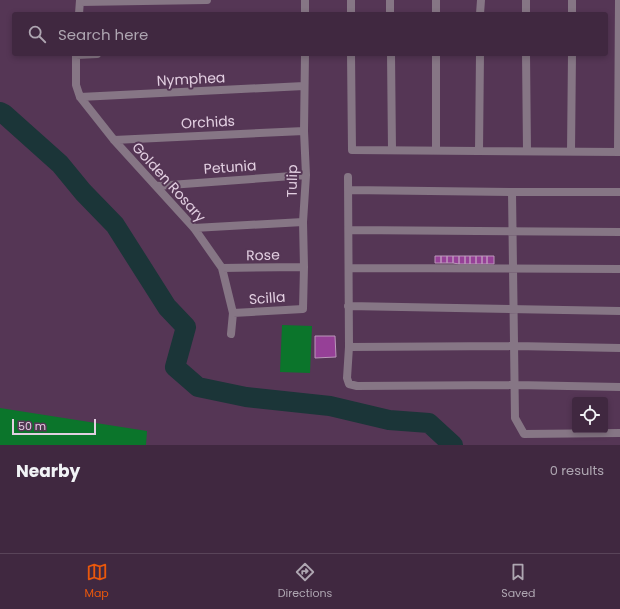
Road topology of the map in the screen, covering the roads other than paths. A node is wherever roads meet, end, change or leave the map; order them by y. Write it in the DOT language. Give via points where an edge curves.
graph roads {
  1 [pos="207,0"];
  2 [pos="305,0"];
  3 [pos="351,0"];
  4 [pos="390,0"];
  5 [pos="436,0"];
  6 [pos="481,0"];
  7 [pos="526,0"];
  8 [pos="572,0"];
  9 [pos="619,0"];
  10 [pos="80,1"];
  11 [pos="79,12"];
  12 [pos="305,12"];
  13 [pos="351,12"];
  14 [pos="390,12"];
  15 [pos="436,12"];
  16 [pos="480,12"];
  17 [pos="526,12"];
  18 [pos="572,12"];
  19 [pos="76,56"];
  20 [pos="305,56"];
  21 [pos="352,56"];
  22 [pos="391,56"];
  23 [pos="436,56"];
  24 [pos="480,56"];
  25 [pos="526,56"];
  26 [pos="572,56"];
  27 [pos="304,86"];
  28 [pos="80,98"];
  29 [pos="304,131"];
  30 [pos="114,140"];
  31 [pos="392,150"];
  32 [pos="436,150"];
  33 [pos="479,151"];
  34 [pos="527,151"];
  35 [pos="571,151"];
  36 [pos="619,152"];
  37 [pos="306,175"];
  38 [pos="348,177"];
  39 [pos="156,186"];
  40 [pos="349,190"];
  41 [pos="512,192"];
  42 [pos="620,192"];
  43 [pos="304,222"];
  44 [pos="194,228"];
  45 [pos="349,230"];
  46 [pos="513,232"];
  47 [pos="620,232"];
  48 [pos="222,268"];
  49 [pos="304,268"];
  50 [pos="349,268"];
  51 [pos="513,268"];
  52 [pos="620,269"];
  53 [pos="348,306"];
  54 [pos="303,309"];
  55 [pos="515,309"];
  56 [pos="620,311"];
  57 [pos="233,313"];
  58 [pos="232,334"];
  59 [pos="514,346"];
  60 [pos="349,347"];
  61 [pos="620,348"];
  62 [pos="516,385"];
  63 [pos="620,387"];
  64 [pos="620,432"];
  1 -- 10 [label="street"];
  2 -- 12 [label="street"];
  3 -- 13 [label="street"];
  4 -- 14 [label="street"];
  5 -- 15 [label="street"];
  6 -- 16 [label="street"];
  7 -- 17 [label="street"];
  8 -- 18 [label="street"];
  9 -- 36 [label="street"];
  10 -- 11 [label="street"];
  19 -- 28 [label="street, Golden Rosary" via="76,85"];
  20 -- 27 [label="street, Tulip"];
  21 -- 31 [label="street" via="352,150"];
  22 -- 31 [label="street"];
  23 -- 32 [label="street"];
  24 -- 33 [label="street"];
  25 -- 34 [label="street"];
  26 -- 35 [label="street"];
  27 -- 28 [label="street, Nymphea"];
  27 -- 29 [label="street, Tulip"];
  28 -- 30 [label="street, Golden Rosary"];
  29 -- 30 [label="street, Orchids"];
  29 -- 37 [label="street, Tulip"];
  30 -- 39 [label="street, Golden Rosary"];
  31 -- 32 [label="street"];
  32 -- 33 [label="street"];
  33 -- 34 [label="street"];
  34 -- 35 [label="street"];
  35 -- 36 [label="street"];
  37 -- 39 [label="street, Petunia"];
  37 -- 43 [label="street, Tulip"];
  38 -- 40 [label="street"];
  39 -- 44 [label="street, Golden Rosary"];
  40 -- 41 [label="street"];
  40 -- 45 [label="street"];
  41 -- 42 [label="street"];
  41 -- 46 [label="street"];
  43 -- 44 [label="street"];
  43 -- 49 [label="street, Tulip"];
  44 -- 48 [label="street, Golden Rosary"];
  45 -- 46 [label="street"];
  45 -- 50 [label="street"];
  46 -- 47 [label="street"];
  46 -- 51 [label="street"];
  48 -- 49 [label="street, Rose"];
  48 -- 57 [label="street, Golden Rosary"];
  49 -- 54 [label="street, Tulip"];
  50 -- 51 [label="street"];
  50 -- 53 [label="street"];
  51 -- 52 [label="street"];
  51 -- 55 [label="street"];
  53 -- 55 [label="street"];
  53 -- 60 [label="street"];
  54 -- 57 [label="street, Scilla"];
  55 -- 56 [label="street"];
  55 -- 59 [label="street"];
  57 -- 58 [label="street, Golden Rosary"];
  59 -- 60 [label="street"];
  59 -- 61 [label="street"];
  59 -- 62 [label="street"];
  60 -- 62 [label="street" via="347,378 349,384 357,386"];
  62 -- 63 [label="street"];
  62 -- 64 [label="street" via="516,418 524,434"];
}
